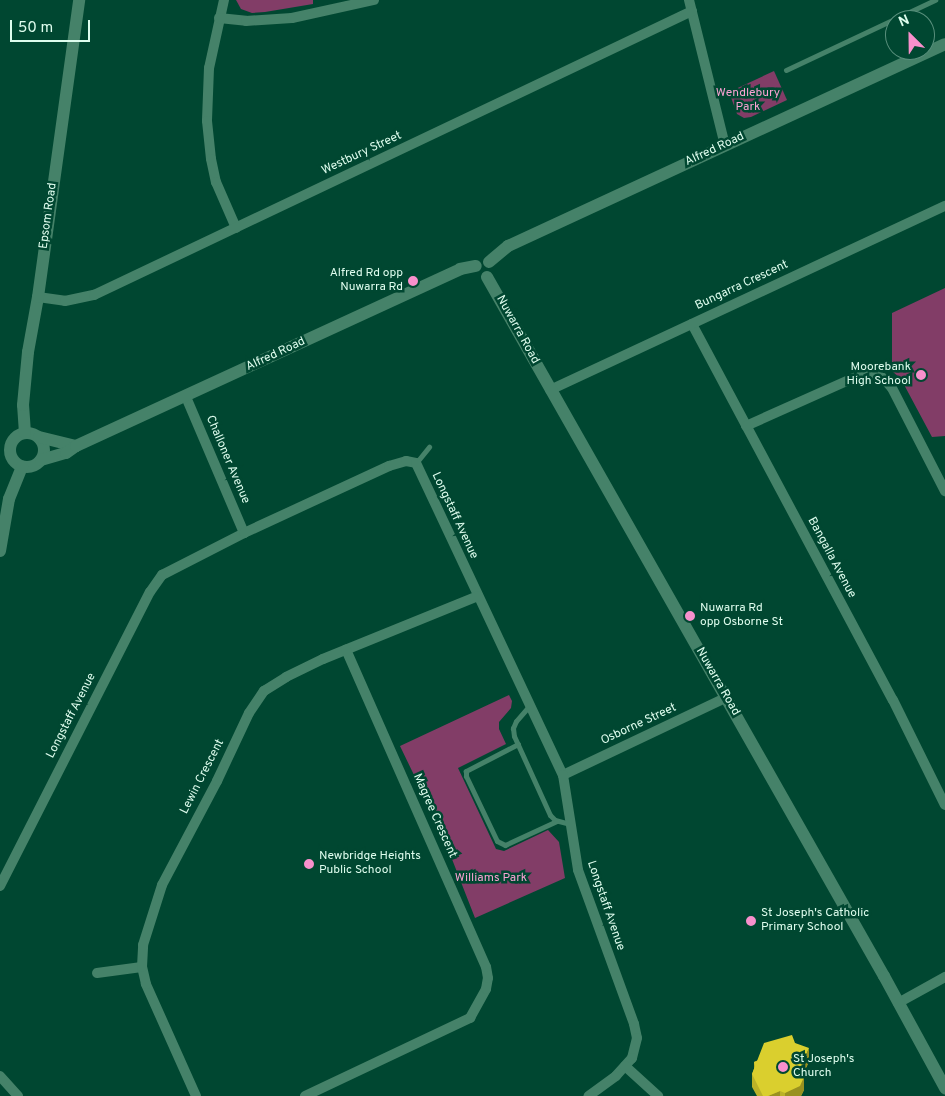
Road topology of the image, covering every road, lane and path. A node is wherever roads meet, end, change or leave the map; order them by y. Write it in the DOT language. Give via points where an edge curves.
graph roads {
  1 [pos="79,0"];
  2 [pos="224,0"];
  3 [pos="374,0"];
  4 [pos="689,0"];
  5 [pos="935,0"];
  6 [pos="692,11"];
  7 [pos="219,18"];
  8 [pos="945,44"];
  9 [pos="786,70"];
  10 [pos="726,145"];
  11 [pos="945,206"];
  12 [pos="236,228"];
  13 [pos="489,262"];
  14 [pos="476,266"];
  15 [pos="487,277"];
  16 [pos="38,297"];
  17 [pos="692,324"];
  18 [pos="550,390"];
  19 [pos="186,397"];
  20 [pos="746,426"];
  21 [pos="25,433"];
  22 [pos="39,437"];
  23 [pos="76,446"];
  24 [pos="429,447"];
  25 [pos="41,460"];
  26 [pos="416,463"];
  27 [pos="22,466"];
  28 [pos="945,492"];
  29 [pos="244,532"];
  30 [pos="1,545"];
  31 [pos="478,596"];
  32 [pos="346,649"];
  33 [pos="726,698"];
  34 [pos="530,705"];
  35 [pos="518,744"];
  36 [pos="563,775"];
  37 [pos="945,805"];
  38 [pos="558,821"];
  39 [pos="570,824"];
  40 [pos="0,886"];
  41 [pos="142,967"];
  42 [pos="96,973"];
  43 [pos="945,977"];
  44 [pos="898,1003"];
  45 [pos="625,1066"];
  46 [pos="0,1076"];
  47 [pos="945,1088"];
  48 [pos="18,1096"];
  49 [pos="196,1096"];
  50 [pos="305,1096"];
  51 [pos="588,1096"];
  52 [pos="658,1096"];
  1 -- 16 [label="street, Epsom Road"];
  2 -- 7 [label="street"];
  3 -- 7 [label="street" via="292,18 246,21"];
  4 -- 6 [label="street"];
  5 -- 9 [label="lane"];
  6 -- 10 [label="street"];
  6 -- 12 [label="street, Westbury Street"];
  7 -- 12 [label="street" via="209,68 207,121 216,182"];
  8 -- 10 [label="street, Alfred Road"];
  10 -- 13 [label="street, Alfred Road" via="508,246"];
  11 -- 17 [label="street, Bungarra Crescent"];
  12 -- 16 [label="street, Westbury Street" via="94,295 65,301"];
  13 -- 14 [label="street" via="482,261"];
  13 -- 15 [label="street" via="493,272"];
  14 -- 15 [label="street" via="480,276"];
  14 -- 19 [label="street, Alfred Road" via="460,269"];
  15 -- 18 [label="street, Nuwarra Road"];
  16 -- 21 [label="street, Epsom Road" via="22,405"];
  17 -- 18 [label="street, Bungarra Crescent"];
  17 -- 20 [label="street, Bangalla Avenue"];
  18 -- 33 [label="street, Nuwarra Road"];
  19 -- 23 [label="street, Alfred Road"];
  19 -- 29 [label="street, Challoner Avenue"];
  20 -- 28 [label="street" via="867,372 883,378 892,388"];
  20 -- 37 [label="street, Bangalla Avenue" via="893,700"];
  21 -- 22 [label="street"];
  21 -- 27 [label="street" via="16,437 11,446 14,460"];
  22 -- 23 [label="street"];
  22 -- 25 [label="street" via="44,446"];
  23 -- 25 [label="street, Alfred Road" via="66,453"];
  24 -- 26 [label="lane"];
  25 -- 27 [label="street" via="32,466"];
  26 -- 29 [label="street, Longstaff Avenue" via="406,461 389,466"];
  26 -- 31 [label="street, Longstaff Avenue"];
  27 -- 30 [label="street" via="10,499"];
  29 -- 40 [label="street, Longstaff Avenue" via="162,575 150,592"];
  31 -- 32 [label="street, Lewin Crescent"];
  31 -- 34 [label="street, Longstaff Avenue"];
  32 -- 41 [label="street, Lewin Crescent" via="286,677 264,691 254,706 162,884 143,945"];
  32 -- 50 [label="street, Magree Crescent" via="486,967 488,978 486,989 470,1018"];
  33 -- 36 [label="street, Osborne Street"];
  33 -- 44 [label="street, Nuwarra Road"];
  34 -- 35 [label="lane" via="513,728"];
  34 -- 36 [label="street, Longstaff Avenue"];
  35 -- 38 [label="lane" via="550,815"];
  35 -- 38 [label="lane" via="466,771 497,841 505,845"];
  36 -- 39 [label="street, Longstaff Avenue"];
  38 -- 39 [label="lane"];
  39 -- 45 [label="street, Longstaff Avenue" via="578,870 634,1024 637,1038 634,1052"];
  41 -- 42 [label="street"];
  41 -- 49 [label="street, Lewin Crescent" via="156,1011"];
  43 -- 44 [label="street"];
  44 -- 47 [label="street, Nuwarra Road"];
  45 -- 51 [label="street, Longstaff Avenue"];
  45 -- 52 [label="street"];
  46 -- 48 [label="street"];
}
